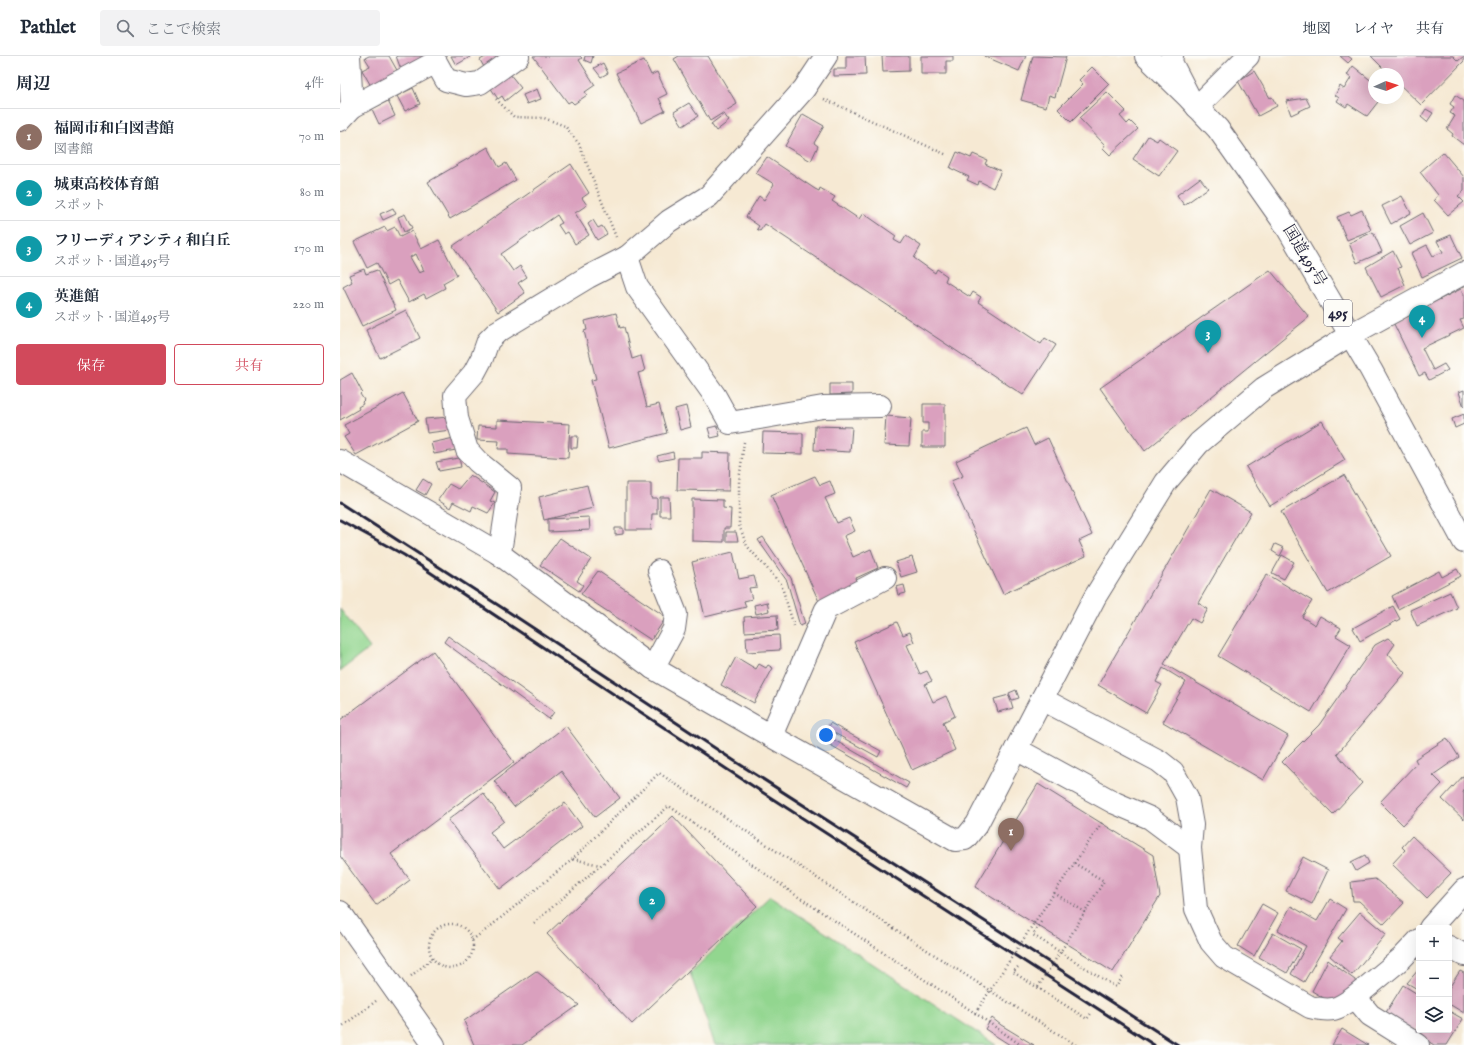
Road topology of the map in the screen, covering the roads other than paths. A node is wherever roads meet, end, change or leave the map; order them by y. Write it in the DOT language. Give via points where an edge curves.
graph roads {
  1 [pos="349,56"];
  2 [pos="518,56"];
  3 [pos="826,56"];
  4 [pos="1146,56"];
  5 [pos="1172,56"];
  6 [pos="1248,56"];
  7 [pos="435,59"];
  8 [pos="1193,102"];
  9 [pos="346,113"];
  10 [pos="627,256"];
  11 [pos="1464,273"];
  12 [pos="1350,335"];
  13 [pos="880,406"];
  14 [pos="340,461"];
  15 [pos="1464,542"];
  16 [pos="498,553"];
  17 [pos="659,571"];
  18 [pos="885,578"];
  19 [pos="653,668"];
  20 [pos="1042,699"];
  21 [pos="771,736"];
  22 [pos="1016,749"];
  23 [pos="1190,848"];
  24 [pos="1464,890"];
  25 [pos="340,912"];
  26 [pos="1433,925"];
  27 [pos="1416,943"];
  28 [pos="1452,949"];
  29 [pos="1464,955"];
  30 [pos="1355,997"];
  31 [pos="434,1045"];
  32 [pos="1418,1045"];
  1 -- 9 [label="main road"];
  2 -- 7 [label="main road" via="480,83 466,85 446,80"];
  3 -- 10 [label="main road" via="804,89 709,196 669,221"];
  4 -- 8 [label="main road, 国道495号 / 495"];
  5 -- 8 [label="main road" via="1171,62"];
  6 -- 8 [label="main road"];
  7 -- 9 [label="main road"];
  8 -- 12 [label="main road, 国道495号 / 495" via="1218,129 1285,224"];
  10 -- 13 [label="main road" via="636,287 715,396 730,423 823,407"];
  10 -- 16 [label="main road" via="497,332 488,341 474,373 455,395 457,418 467,450 510,488"];
  11 -- 12 [label="main road"];
  12 -- 15 [label="main road, 国道495号 / 495" via="1372,370"];
  12 -- 20 [label="main road" via="1264,388 1199,443 1166,482 1095,597"];
  14 -- 16 [label="main road"];
  16 -- 19 [label="main road"];
  17 -- 19 [label="main road" via="676,614 674,629"];
  18 -- 21 [label="main road" via="826,609"];
  19 -- 21 [label="main road"];
  20 -- 22 [label="main road"];
  20 -- 23 [label="main road" via="1159,761 1173,772 1187,797 1192,825"];
  21 -- 22 [label="main road" via="955,840 965,839 977,824"];
  22 -- 23 [label="main road" via="1115,803 1150,818"];
  23 -- 30 [label="main road" via="1196,909 1211,942 1224,957 1310,1007 1324,1010 1340,1008"];
  24 -- 26 [label="main road"];
  25 -- 31 [label="main road"];
  27 -- 30 [label="main road"];
  28 -- 29 [label="main road"];
  30 -- 32 [label="main road" via="1370,1015"];
}
